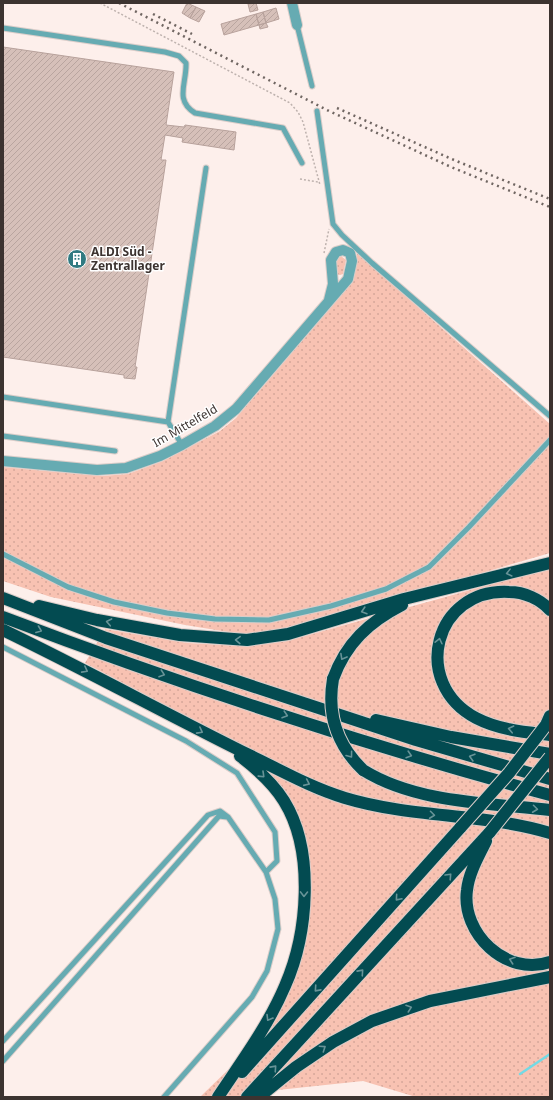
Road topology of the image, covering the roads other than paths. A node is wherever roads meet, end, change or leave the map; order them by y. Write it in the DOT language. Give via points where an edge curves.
graph roads {
  1 [pos="292,3"];
  2 [pos="297,25"];
  3 [pos="3,28"];
  4 [pos="312,86"];
  5 [pos="317,111"];
  6 [pos="302,163"];
  7 [pos="206,168"];
  8 [pos="329,300"];
  9 [pos="3,397"];
  10 [pos="550,416"];
  11 [pos="168,422"];
  12 [pos="3,436"];
  13 [pos="550,440"];
  14 [pos="182,445"];
  15 [pos="115,451"];
  16 [pos="3,461"];
  17 [pos="3,554"];
  18 [pos="550,563"];
  19 [pos="428,593"];
  20 [pos="3,597"];
  21 [pos="550,610"];
  22 [pos="3,616"];
  23 [pos="3,630"];
  24 [pos="3,647"];
  25 [pos="306,704"];
  26 [pos="549,724"];
  27 [pos="221,742"];
  28 [pos="550,756"];
  29 [pos="550,779"];
  30 [pos="550,795"];
  31 [pos="550,810"];
  32 [pos="228,817"];
  33 [pos="490,832"];
  34 [pos="550,833"];
  35 [pos="266,872"];
  36 [pos="550,962"];
  37 [pos="550,977"];
  38 [pos="3,1041"];
  39 [pos="3,1061"];
  40 [pos="164,1097"];
  41 [pos="219,1097"];
  42 [pos="247,1097"];
  43 [pos="259,1097"];
  1 -- 2 [label="street"];
  2 -- 4 [label="lane"];
  3 -- 6 [label="lane" via="179,56 186,62 182,98 188,109 195,113 283,128"];
  5 -- 10 [label="lane" via="333,224 372,263"];
  7 -- 11 [label="lane"];
  8 -- 8 [label="street, Im Mittelfeld" via="348,279 352,261 350,253 343,250 336,252 331,260 332,284"];
  8 -- 14 [label="street, Im Mittelfeld" via="236,409 216,426"];
  9 -- 11 [label="lane"];
  11 -- 14 [label="lane"];
  12 -- 15 [label="lane"];
  13 -- 17 [label="lane" via="429,567 386,589 331,606 270,620 216,620 114,602 68,587"];
  14 -- 16 [label="street, Im Mittelfeld" via="126,468 97,470"];
  18 -- 19 [label="highway, one-way"];
  19 -- 20 [label="highway, one-way" via="288,634 247,640 180,635 139,628"];
  19 -- 31 [label="highway, one-way, bridge" via="383,616 364,630 348,648 333,679 332,708 336,728 349,755 363,770 384,782 419,794"];
  20 -- 25 [label="highway" via="70,625"];
  26 -- 21 [label="highway, one-way" via="514,730 476,718 463,710 443,686 437,659 441,634 447,622 456,610 484,593 515,592 532,597"];
  22 -- 30 [label="highway, one-way" via="64,640 246,703"];
  23 -- 27 [label="highway, one-way"];
  24 -- 35 [label="lane" via="186,741 237,773 275,832 277,862"];
  25 -- 28 [label="highway" via="450,737"];
  29 -- 25 [label="highway, one-way" via="416,740"];
  26 -- 41 [label="highway, one-way, bridge" via="461,827"];
  27 -- 34 [label="highway, one-way" via="314,787 344,798 406,812 517,825"];
  27 -- 41 [label="highway, one-way" via="262,774 284,802 294,822 299,841 305,895 302,926 286,985 272,1014"];
  28 -- 33 [label="highway, bridge"];
  32 -- 35 [label="lane"];
  32 -- 38 [label="lane" via="220,811 208,815"];
  32 -- 39 [label="lane" via="219,816"];
  36 -- 33 [label="highway, one-way" via="531,964 515,962 500,956 483,941 470,921 467,906 470,875"];
  42 -- 33 [label="highway, one-way"];
  35 -- 40 [label="lane" via="275,898 278,929 267,971 252,997"];
  43 -- 37 [label="highway, one-way" via="296,1067 333,1042 372,1021 430,1001"];
}
